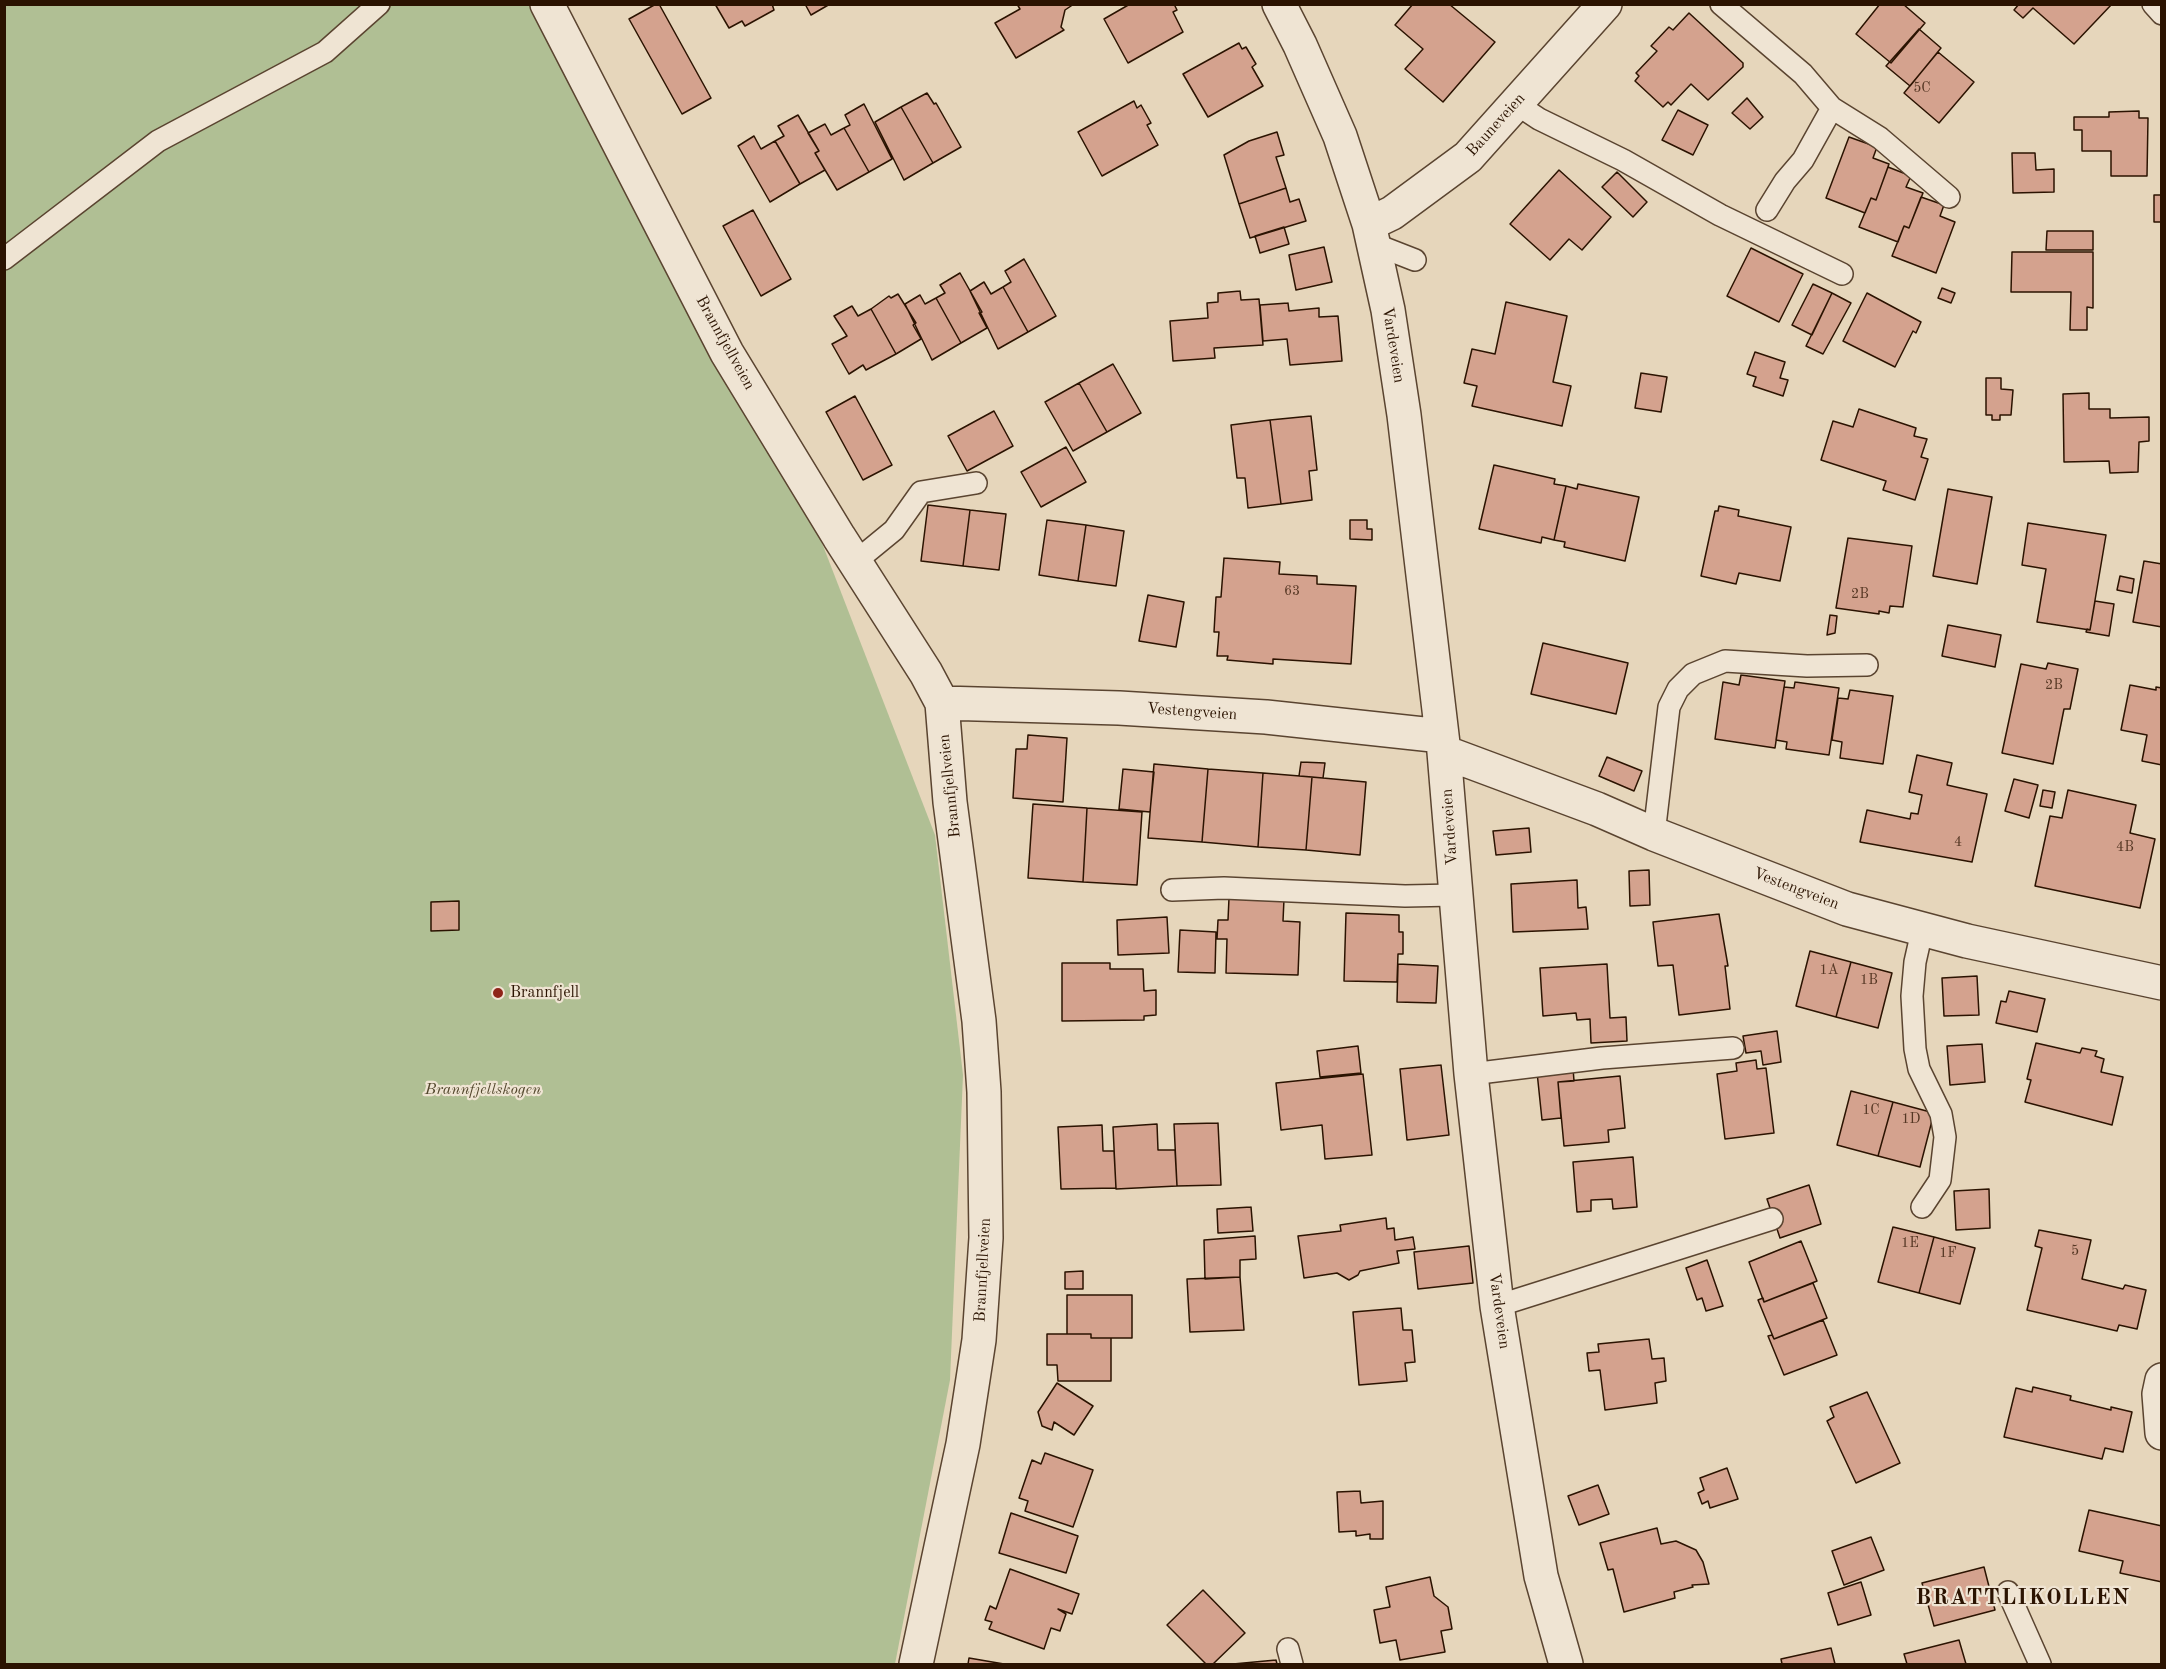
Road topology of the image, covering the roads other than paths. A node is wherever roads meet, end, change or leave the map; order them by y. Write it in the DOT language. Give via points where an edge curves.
graph roads {
  1 [pos="379,4"];
  2 [pos="547,4"];
  3 [pos="1279,4"];
  4 [pos="1605,4"];
  5 [pos="1721,4"];
  6 [pos="2153,4"];
  7 [pos="2162,14"];
  8 [pos="1515,103"];
  9 [pos="1832,108"];
  10 [pos="1949,197"];
  11 [pos="1767,210"];
  12 [pos="1372,234"];
  13 [pos="4,259"];
  14 [pos="1415,260"];
  15 [pos="1842,274"];
  16 [pos="976,483"];
  17 [pos="855,562"];
  18 [pos="1867,665"];
  19 [pos="942,703"];
  20 [pos="1443,744"];
  21 [pos="1654,834"];
  22 [pos="1172,890"];
  23 [pos="1455,895"];
  24 [pos="1922,931"];
  25 [pos="2162,983"];
  26 [pos="1733,1048"];
  27 [pos="1472,1074"];
  28 [pos="1922,1207"];
  29 [pos="1772,1219"];
  30 [pos="1497,1306"];
  31 [pos="2162,1380"];
  32 [pos="2162,1433"];
  33 [pos="2008,1592"];
  34 [pos="915,1665"];
  35 [pos="1566,1665"];
  36 [pos="2040,1665"];
  1 -- 13 [label="lane" via="326,52 158,141"];
  2 -- 17 [label="street, Brannfjellveien" via="727,353"];
  3 -- 12 [label="street, Vardeveien" via="1340,136"];
  4 -- 8 [label="street, Bauneveien"];
  5 -- 9 [label="lane" via="1803,74"];
  6 -- 7 [label="lane"];
  8 -- 12 [label="street, Bauneveien" via="1468,157 1392,213"];
  8 -- 15 [label="lane" via="1720,215"];
  9 -- 10 [label="lane" via="1880,138"];
  9 -- 11 [label="lane" via="1803,160"];
  12 -- 14 [label="lane"];
  12 -- 20 [label="street, Vardeveien" via="1404,415"];
  16 -- 17 [label="lane" via="921,492 894,530"];
  17 -- 19 [label="street, Brannfjellveien"];
  18 -- 21 [label="lane" via="1725,661 1693,674 1669,706"];
  19 -- 20 [label="street, Vestengveien" via="1266,717"];
  19 -- 34 [label="street, Brannfjellveien" via="950,802 979,1021 986,1238 979,1340 963,1444"];
  20 -- 21 [label="street, Vestengveien"];
  20 -- 23 [label="street, Vardeveien"];
  21 -- 24 [label="street, Vestengveien" via="1847,909"];
  22 -- 23 [label="lane"];
  23 -- 27 [label="street, Vardeveien"];
  24 -- 25 [label="street, Vestengveien"];
  24 -- 28 [label="lane" via="1912,996 1915,1049 1919,1069 1941,1114 1945,1137 1940,1180"];
  26 -- 27 [label="lane" via="1602,1058"];
  27 -- 30 [label="street, Vardeveien"];
  29 -- 30 [label="lane"];
  30 -- 35 [label="street, Vardeveien" via="1541,1576"];
  31 -- 32 [label="street"];
  33 -- 36 [label="lane"];
}
